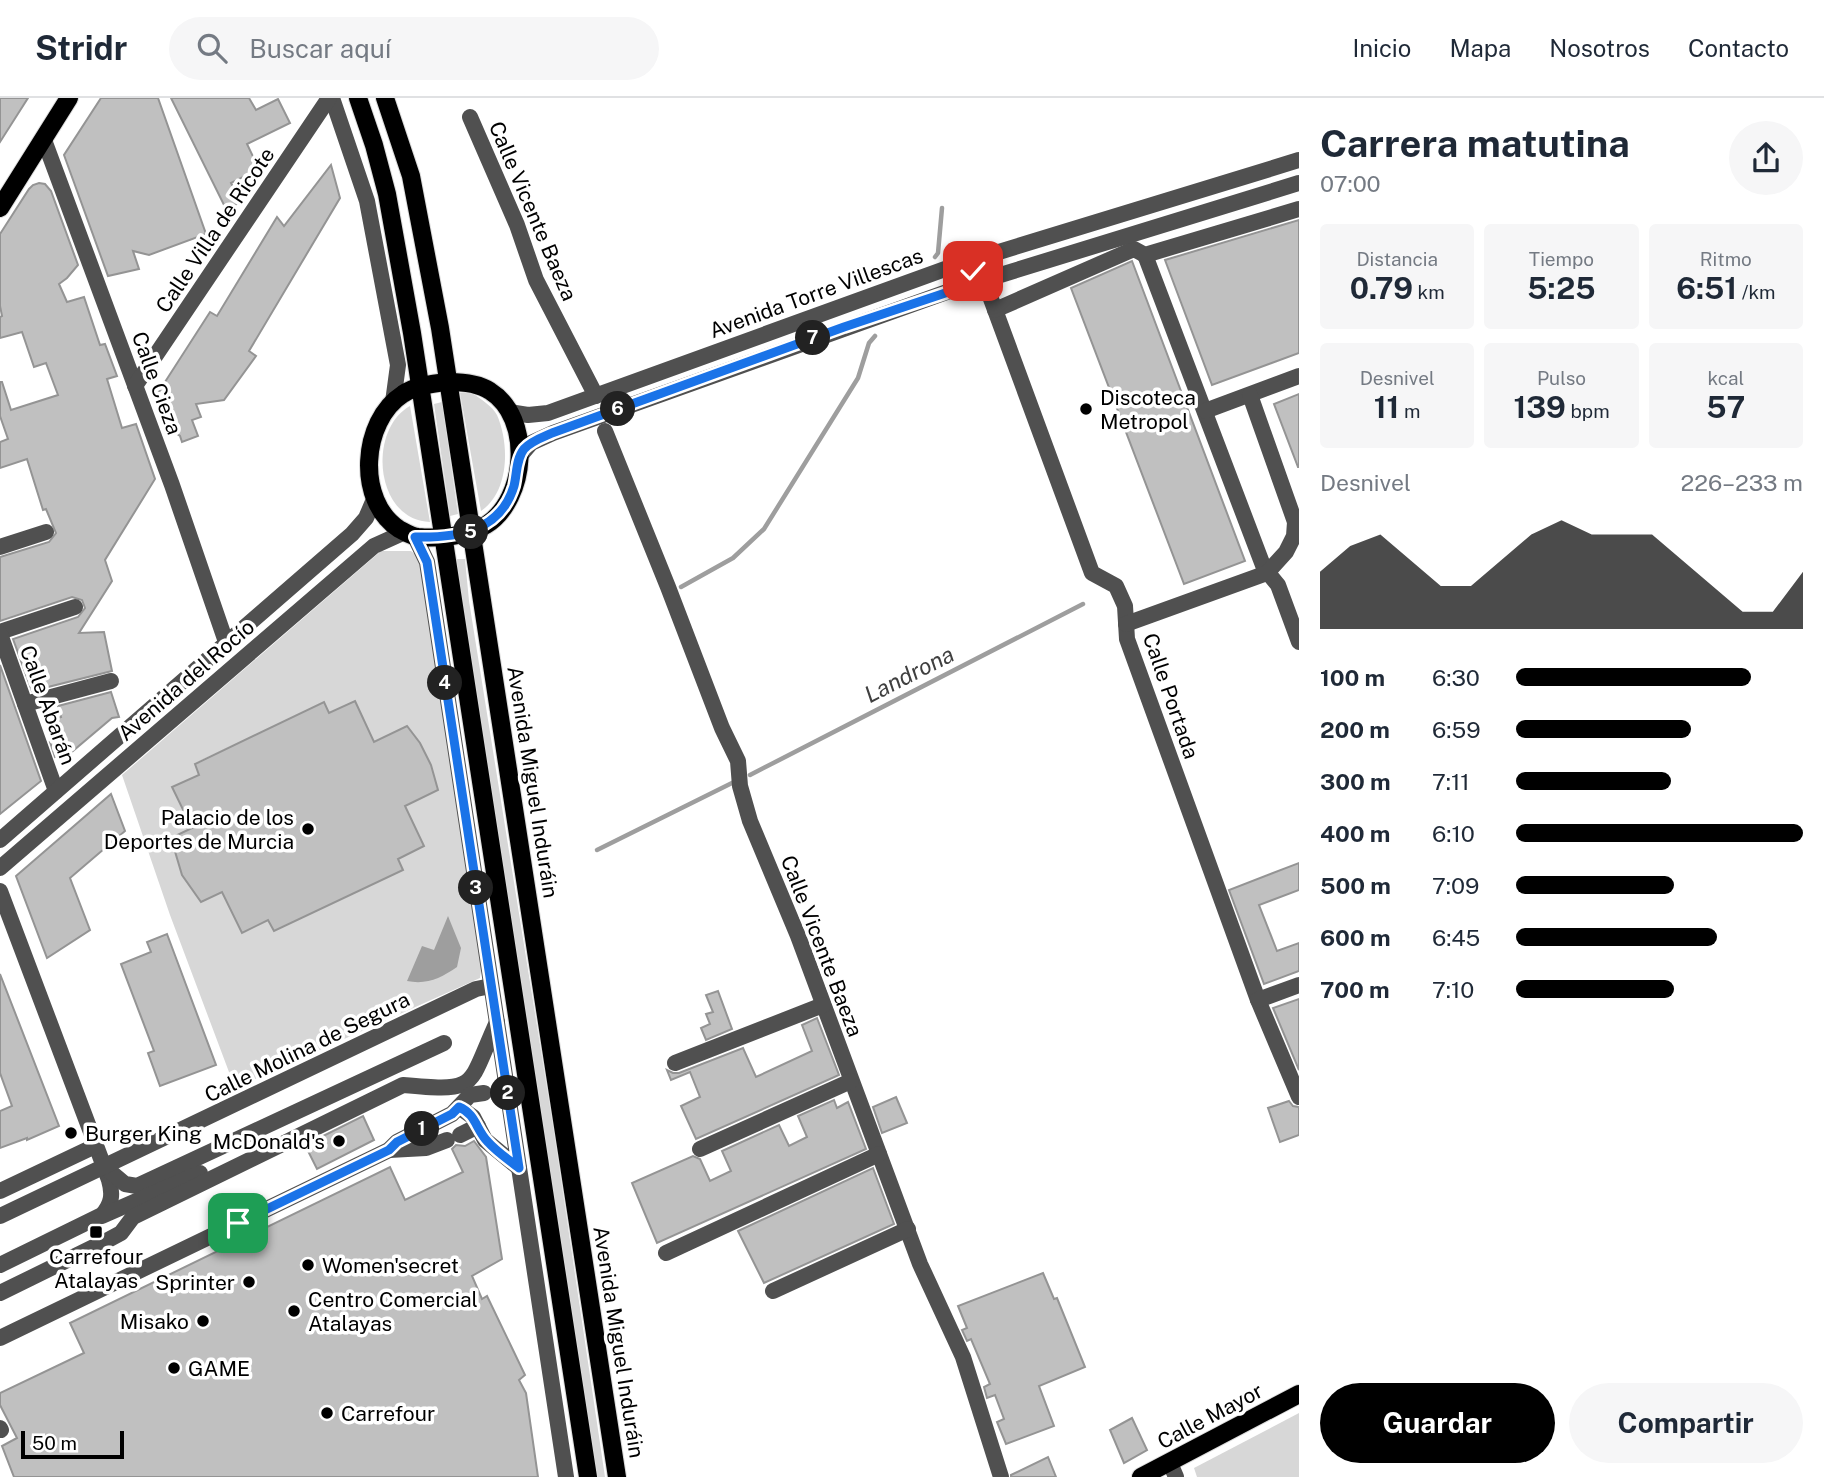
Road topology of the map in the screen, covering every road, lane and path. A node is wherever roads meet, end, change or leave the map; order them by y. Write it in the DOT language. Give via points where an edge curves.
graph roads {
  1 [pos="69,98"];
  2 [pos="330,98"];
  3 [pos="358,98"];
  4 [pos="385,98"];
  5 [pos="470,117"];
  6 [pos="44,140"];
  7 [pos="1299,160"];
  8 [pos="1299,183"];
  9 [pos="0,208"];
  10 [pos="1299,209"];
  11 [pos="1090,224"];
  12 [pos="1145,255"];
  13 [pos="952,266"];
  14 [pos="984,280"];
  15 [pos="995,310"];
  16 [pos="1299,376"];
  17 [pos="449,382"];
  18 [pos="135,386"];
  19 [pos="420,387"];
  20 [pos="1250,395"];
  21 [pos="596,396"];
  22 [pos="393,402"];
  23 [pos="1205,411"];
  24 [pos="509,412"];
  25 [pos="605,431"];
  26 [pos="519,457"];
  27 [pos="375,497"];
  28 [pos="46,532"];
  29 [pos="471,532"];
  30 [pos="410,535"];
  31 [pos="443,536"];
  32 [pos="0,547"];
  33 [pos="1267,573"];
  34 [pos="75,607"];
  35 [pos="1126,624"];
  36 [pos="0,633"];
  37 [pos="226,642"];
  38 [pos="1299,642"];
  39 [pos="243,660"];
  40 [pos="111,681"];
  41 [pos="25,704"];
  42 [pos="56,791"];
  43 [pos="0,840"];
  44 [pos="0,868"];
  45 [pos="0,891"];
  46 [pos="1299,985"];
  47 [pos="491,986"];
  48 [pos="1258,1000"];
  49 [pos="823,1005"];
  50 [pos="497,1022"];
  51 [pos="444,1043"];
  52 [pos="675,1063"];
  53 [pos="851,1082"];
  54 [pos="484,1093"];
  55 [pos="1299,1097"];
  56 [pos="459,1107"];
  57 [pos="478,1126"];
  58 [pos="95,1146"];
  59 [pos="257,1147"];
  60 [pos="700,1149"];
  61 [pos="389,1150"];
  62 [pos="879,1154"];
  63 [pos="104,1166"];
  64 [pos="519,1168"];
  65 [pos="0,1191"];
  66 [pos="0,1216"];
  67 [pos="90,1222"];
  68 [pos="908,1229"];
  69 [pos="666,1253"];
  70 [pos="0,1265"];
  71 [pos="773,1291"];
  72 [pos="0,1293"];
  73 [pos="0,1338"];
  74 [pos="1299,1394"];
  75 [pos="1173,1470"];
  76 [pos="566,1477"];
  77 [pos="588,1477"];
  78 [pos="617,1477"];
  79 [pos="1002,1477"];
  80 [pos="1141,1477"];
  1 -- 6 [label="main road"];
  2 -- 18 [label="street, Calle Villa de Ricote"];
  2 -- 22 [label="street" via="367,201 398,365"];
  3 -- 19 [label="main road" via="387,194"];
  4 -- 17 [label="main road, Avenida Miguel Induráin" via="418,206"];
  5 -- 21 [label="street, Calle Vicente Baeza" via="536,280"];
  6 -- 9 [label="main road"];
  6 -- 18 [label="street, Calle Cieza"];
  7 -- 11 [label="street, Avenida Torre Villescas"];
  8 -- 14 [label="street, Avenida Torre Villescas"];
  10 -- 12 [label="street"];
  11 -- 13 [label="street, Avenida Torre Villescas"];
  11 -- 14 [label="street" via="1052,244 989,267"];
  12 -- 15 [label="street" via="1134,249"];
  12 -- 23 [label="street"];
  13 -- 14 [label="street" via="973,271"];
  13 -- 21 [label="street, Avenida Torre Villescas"];
  14 -- 15 [label="street, Calle Portada"];
  14 -- 26 [label="street, Avenida Torre Villescas" via="552,433 531,443"];
  15 -- 35 [label="street, Calle Portada" via="1092,573 1116,586 1125,606"];
  16 -- 20 [label="street"];
  17 -- 19 [label="main road"];
  17 -- 24 [label="main road" via="488,389"];
  17 -- 29 [label="main road, Avenida Miguel Induráin"];
  18 -- 37 [label="street, Calle Cieza"];
  19 -- 22 [label="main road"];
  19 -- 31 [label="main road"];
  20 -- 23 [label="street"];
  20 -- 33 [label="street" via="1295,522 1286,552"];
  21 -- 24 [label="street, Avenida Torre Villescas" via="537,415"];
  22 -- 27 [label="main road" via="372,442 370,475"];
  23 -- 33 [label="street"];
  24 -- 26 [label="main road"];
  25 -- 49 [label="street, Calle Vicente Baeza" via="738,761 750,821"];
  26 -- 29 [label="main road" via="506,503 493,520"];
  27 -- 30 [label="main road" via="388,519"];
  27 -- 37 [label="street, Avenida del Rocío" via="361,526"];
  28 -- 32 [label="street"];
  29 -- 31 [label="main road"];
  29 -- 78 [label="main road, Avenida Miguel Induráin"];
  30 -- 31 [label="main road"];
  30 -- 39 [label="street, Avenida del Rocío" via="374,546"];
  30 -- 47 [label="street" via="427,562"];
  31 -- 77 [label="main road"];
  33 -- 35 [label="street"];
  33 -- 38 [label="street" via="1278,585"];
  34 -- 36 [label="street"];
  35 -- 48 [label="street, Calle Portada"];
  36 -- 41 [label="street, Calle Abarán"];
  37 -- 39 [label="street" via="235,639 244,644"];
  37 -- 42 [label="street, Avenida del Rocío"];
  39 -- 44 [label="street, Avenida del Rocío"];
  40 -- 41 [label="street"];
  41 -- 42 [label="street, Calle Abarán"];
  42 -- 43 [label="street, Avenida del Rocío"];
  45 -- 58 [label="street"];
  46 -- 48 [label="street"];
  47 -- 50 [label="street"];
  47 -- 63 [label="street, Calle Molina de Segura" via="476,989"];
  48 -- 55 [label="street, Calle Portada"];
  49 -- 52 [label="street"];
  49 -- 53 [label="street, Calle Vicente Baeza"];
  50 -- 64 [label="street"];
  50 -- 72 [label="street" via="467,1084 445,1089 403,1085 133,1217 121,1233"];
  51 -- 63 [label="street" via="137,1186 125,1184"];
  53 -- 60 [label="street"];
  53 -- 62 [label="street, Calle Vicente Baeza"];
  54 -- 56 [label="street" via="470,1095"];
  56 -- 57 [label="street" via="469,1112"];
  56 -- 61 [label="street"];
  57 -- 61 [label="street" via="426,1148"];
  57 -- 64 [label="street" via="485,1140"];
  58 -- 63 [label="street"];
  58 -- 65 [label="street"];
  59 -- 67 [label="street"];
  61 -- 73 [label="street"];
  62 -- 68 [label="street, Calle Vicente Baeza"];
  62 -- 69 [label="street"];
  63 -- 66 [label="street, Calle Molina de Segura"];
  63 -- 67 [label="street" via="112,1199 102,1215"];
  64 -- 76 [label="street"];
  67 -- 70 [label="street"];
  68 -- 71 [label="street"];
  68 -- 79 [label="street, Calle Vicente Baeza" via="963,1357"];
  74 -- 75 [label="main road, Calle Mayor"];
  75 -- 80 [label="main road, Calle Mayor"];
}
